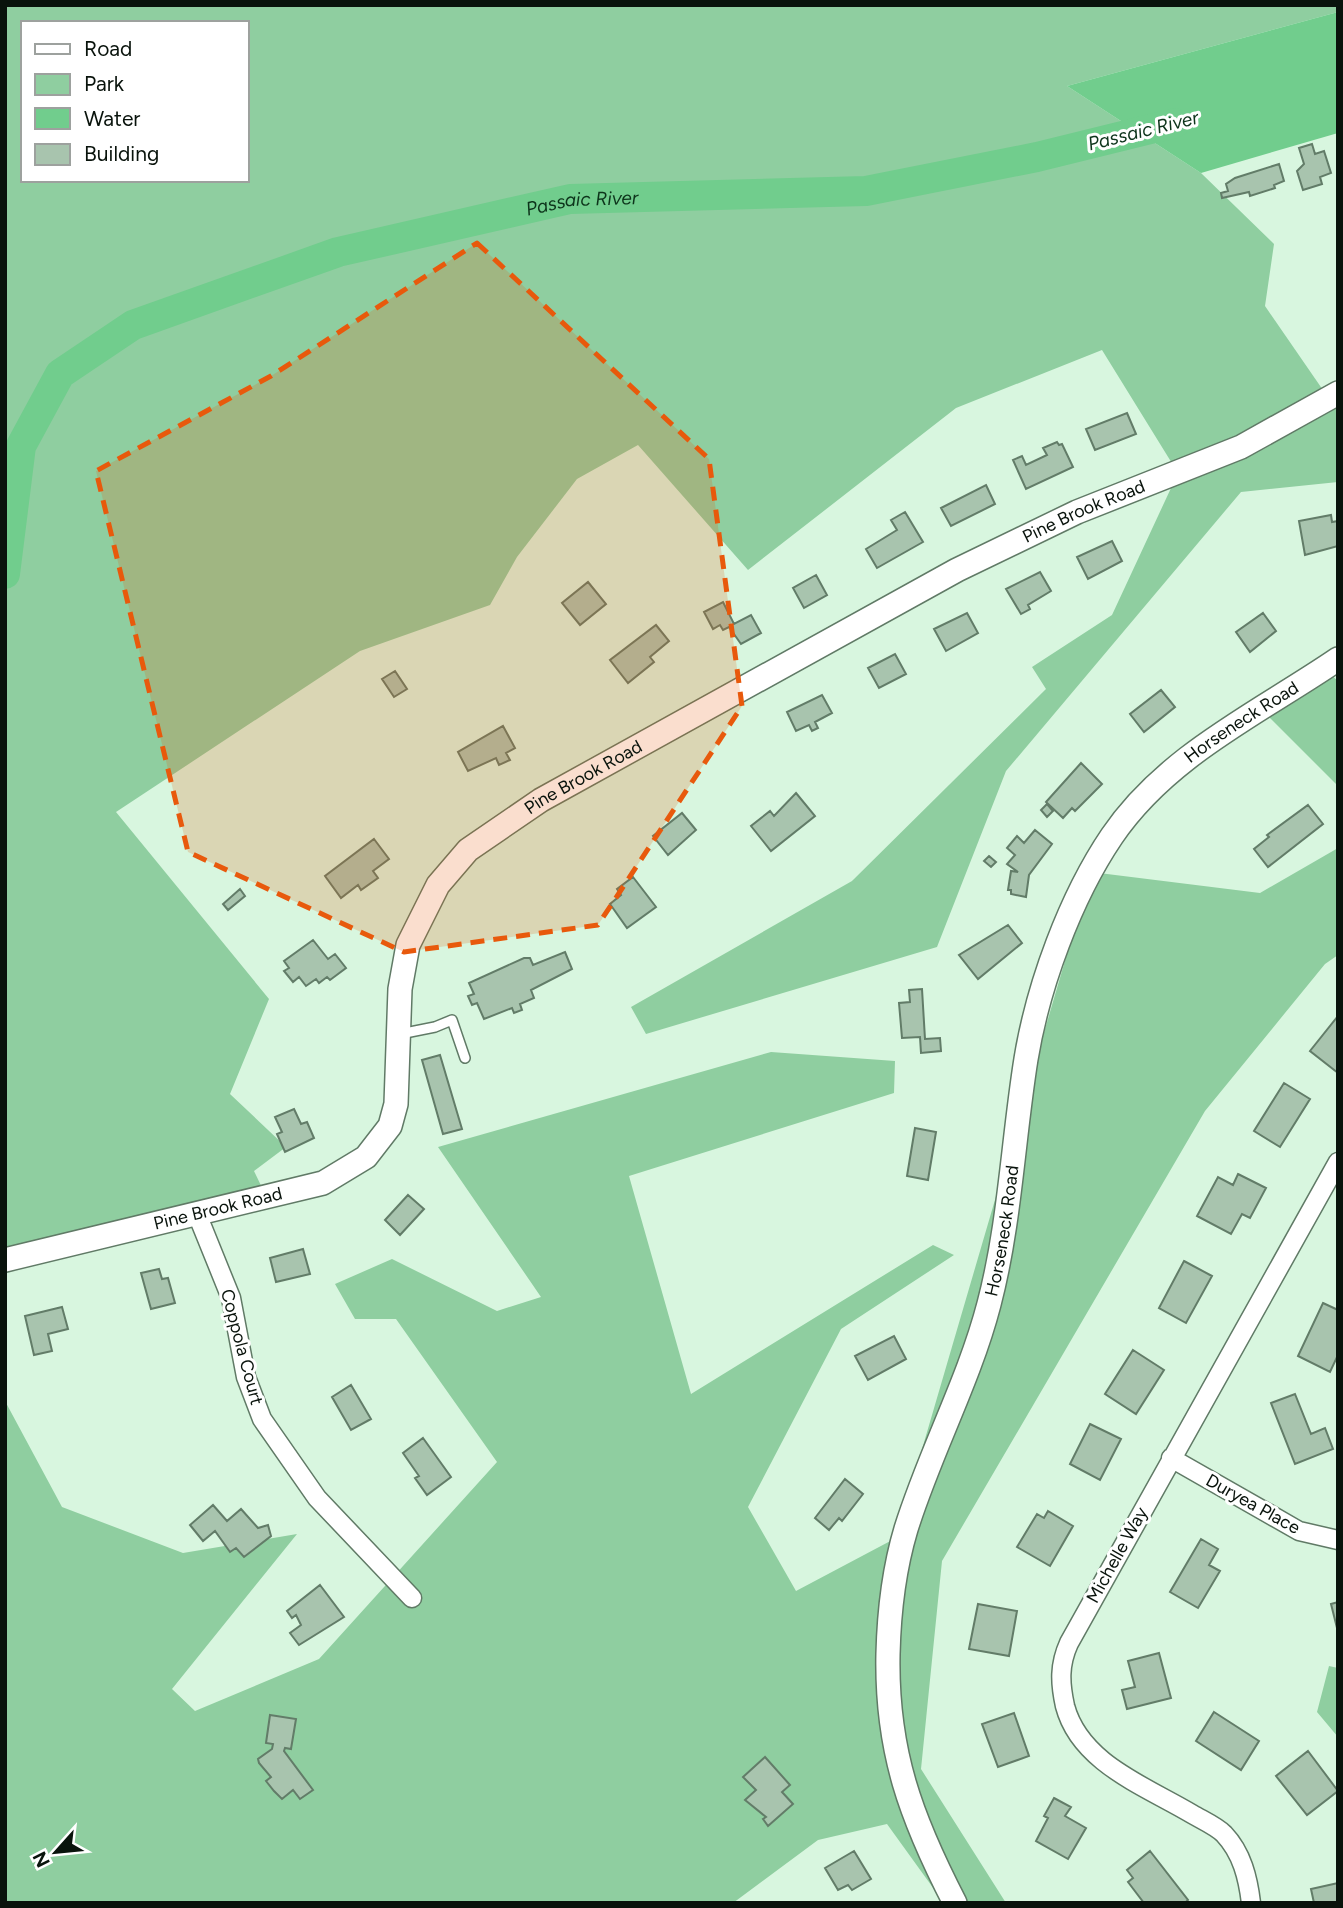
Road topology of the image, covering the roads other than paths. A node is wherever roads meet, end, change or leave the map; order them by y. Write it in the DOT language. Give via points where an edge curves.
graph roads {
  1 [pos="1338,393"];
  2 [pos="1338,659"];
  3 [pos="400,1034"];
  4 [pos="465,1058"];
  5 [pos="1338,1162"];
  6 [pos="197,1214"];
  7 [pos="5,1260"];
  8 [pos="1171,1458"];
  9 [pos="1338,1540"];
  10 [pos="412,1598"];
  11 [pos="955,1903"];
  12 [pos="1251,1903"];
  1 -- 3 [label="street, Pine Brook Road" via="1241,447 1016,539 503,824 452,867 417,925 403,967"];
  2 -- 11 [label="street, Horseneck Road" via="1186,758 1130,812 1105,848 1069,919 1040,1002 989,1302 968,1372 912,1511 891,1598 888,1676 896,1754 910,1809"];
  3 -- 4 [label="lane" via="452,1020"];
  3 -- 6 [label="street, Pine Brook Road" via="396,1104 384,1136 366,1157 323,1183"];
  5 -- 8 [label="street, Michelle Way"];
  6 -- 7 [label="street, Pine Brook Road"];
  6 -- 10 [label="street, Coppola Court" via="231,1298 246,1377 262,1419 317,1498"];
  8 -- 9 [label="street, Duryea Place" via="1299,1531"];
  8 -- 12 [label="street, Michelle Way" via="1069,1643 1061,1664 1060,1687 1069,1719 1086,1748 1223,1833 1240,1856"];
}
